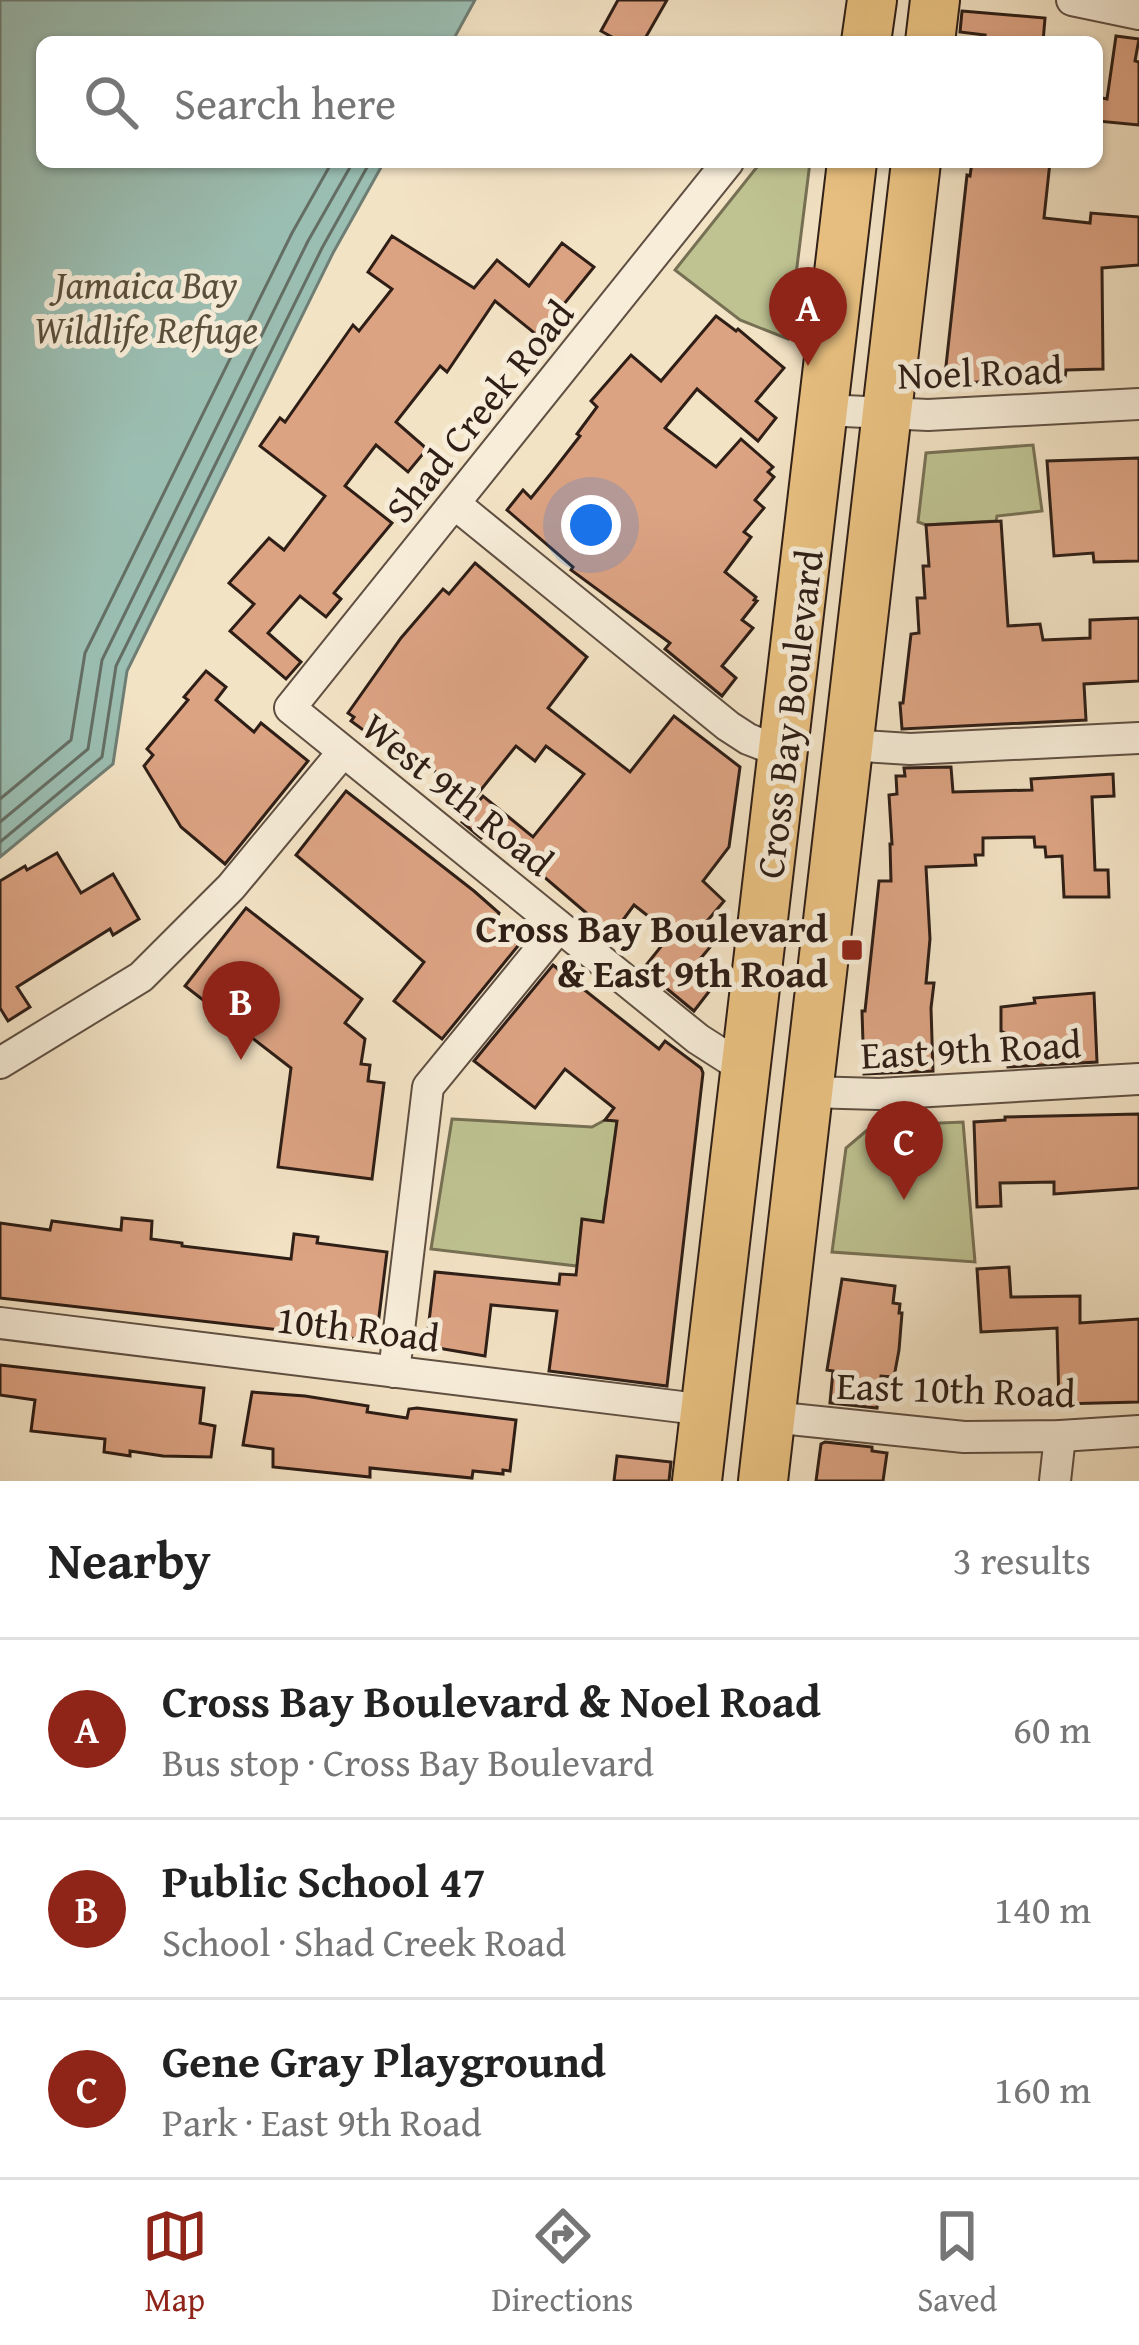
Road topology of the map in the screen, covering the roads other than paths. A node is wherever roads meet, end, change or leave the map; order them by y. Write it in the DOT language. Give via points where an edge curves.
graph roads {
  1 [pos="872,0"];
  2 [pos="935,0"];
  3 [pos="1072,0"];
  4 [pos="1139,14"];
  5 [pos="866,36"];
  6 [pos="931,36"];
  7 [pos="723,168"];
  8 [pos="851,168"];
  9 [pos="915,168"];
  10 [pos="1139,404"];
  11 [pos="824,410"];
  12 [pos="887,414"];
  13 [pos="455,504"];
  14 [pos="290,708"];
  15 [pos="1139,738"];
  16 [pos="847,745"];
  17 [pos="344,752"];
  18 [pos="784,753"];
  19 [pos="560,926"];
  20 [pos="0,1063"];
  21 [pos="748,1071"];
  22 [pos="1139,1079"];
  23 [pos="808,1092"];
  24 [pos="0,1323"];
  25 [pos="394,1372"];
  26 [pos="706,1409"];
  27 [pos="770,1417"];
  28 [pos="1139,1431"];
  29 [pos="1060,1436"];
  30 [pos="698,1481"];
  31 [pos="763,1481"];
  32 [pos="1055,1481"];
  1 -- 5 [label="main road"];
  2 -- 6 [label="main road"];
  3 -- 4 [label="street"];
  7 -- 13 [label="street, Shad Creek Road"];
  8 -- 11 [label="main road, Cross Bay Boulevard"];
  9 -- 12 [label="main road, Cross Bay Boulevard"];
  10 -- 12 [label="street, Noel Road"];
  11 -- 12 [label="street, Noel Road"];
  11 -- 18 [label="main road, Cross Bay Boulevard"];
  12 -- 16 [label="main road, Cross Bay Boulevard"];
  13 -- 14 [label="street, Shad Creek Road"];
  13 -- 18 [label="street" via="728,725"];
  14 -- 17 [label="street, West 9th Road"];
  15 -- 16 [label="street"];
  16 -- 23 [label="main road, Cross Bay Boulevard"];
  17 -- 19 [label="street, West 9th Road"];
  17 -- 20 [label="street" via="254,861 141,977"];
  18 -- 21 [label="main road, Cross Bay Boulevard"];
  19 -- 21 [label="street, West 9th Road"];
  19 -- 25 [label="street" via="428,1087"];
  21 -- 26 [label="main road, Cross Bay Boulevard"];
  22 -- 23 [label="street, East 9th Road"];
  23 -- 27 [label="main road, Cross Bay Boulevard"];
  24 -- 25 [label="street, 10th Road"];
  25 -- 26 [label="street, 10th Road"];
  26 -- 30 [label="main road, Cross Bay Boulevard"];
  27 -- 29 [label="street, East 10th Road" via="964,1437"];
  27 -- 31 [label="main road, Cross Bay Boulevard"];
  28 -- 29 [label="street, East 10th Road"];
  29 -- 32 [label="street"];
}
